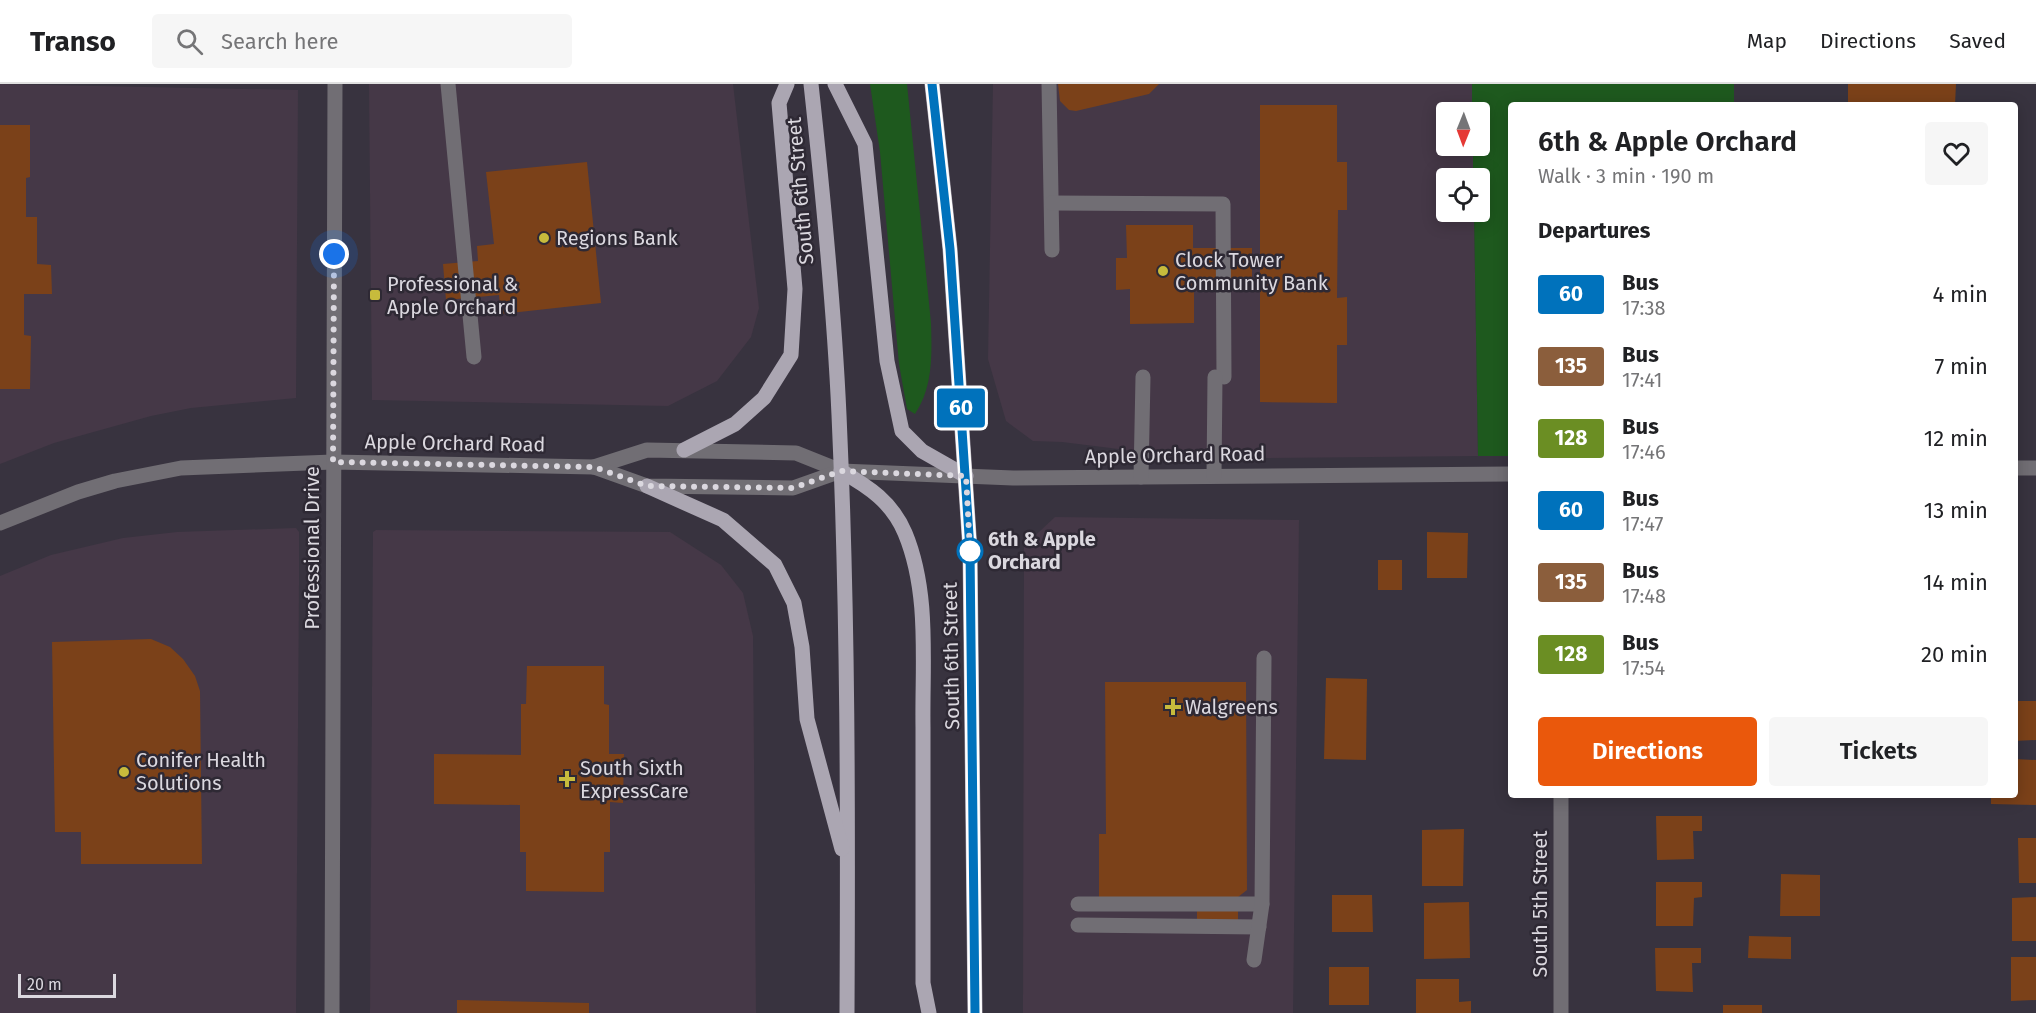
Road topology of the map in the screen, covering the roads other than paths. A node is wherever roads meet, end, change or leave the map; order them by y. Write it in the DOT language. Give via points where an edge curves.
graph roads {
  1 [pos="335,84"];
  2 [pos="448,84"];
  3 [pos="788,84"];
  4 [pos="811,84"];
  5 [pos="835,84"];
  6 [pos="932,84"];
  7 [pos="1049,84"];
  8 [pos="1052,203"];
  9 [pos="1052,250"];
  10 [pos="474,357"];
  11 [pos="1143,377"];
  12 [pos="684,450"];
  13 [pos="333,462"];
  14 [pos="594,467"];
  15 [pos="2018,468"];
  16 [pos="2036,468"];
  17 [pos="841,471"];
  18 [pos="1508,474"];
  19 [pos="966,476"];
  20 [pos="1214,476"];
  21 [pos="1141,477"];
  22 [pos="647,486"];
  23 [pos="0,523"];
  24 [pos="1264,658"];
  25 [pos="1561,798"];
  26 [pos="848,871"];
  27 [pos="1262,903"];
  28 [pos="1078,904"];
  29 [pos="1078,925"];
  30 [pos="1259,927"];
  31 [pos="1254,960"];
  32 [pos="332,1013"];
  33 [pos="847,1013"];
  34 [pos="929,1013"];
  35 [pos="975,1013"];
  36 [pos="1561,1013"];
  1 -- 13 [label="street, Professional Drive"];
  2 -- 10 [label="street"];
  3 -- 12 [label="main road" via="779,103 795,290 791,355 765,398 735,424"];
  4 -- 17 [label="main road, South 6th Street" via="832,310"];
  5 -- 19 [label="main road" via="865,144 886,361 902,431 922,451"];
  6 -- 19 [label="main road, South 6th Street" via="950,249"];
  7 -- 8 [label="street"];
  8 -- 9 [label="street"];
  8 -- 20 [label="street" via="1223,204"];
  11 -- 21 [label="street"];
  12 -- 14 [label="street, Apple Orchard Road" via="647,450"];
  12 -- 17 [label="street, Apple Orchard Road" via="796,453"];
  13 -- 14 [label="street, Apple Orchard Road"];
  13 -- 23 [label="street, Apple Orchard Road" via="180,468 78,492"];
  13 -- 32 [label="street, Professional Drive"];
  14 -- 22 [label="street, Apple Orchard Road"];
  15 -- 16 [label="street"];
  17 -- 19 [label="street, Apple Orchard Road"];
  17 -- 22 [label="street, Apple Orchard Road" via="793,488"];
  17 -- 26 [label="main road, South 6th Street"];
  17 -- 34 [label="main road" via="875,491 890,507 904,531 920,590 923,983"];
  18 -- 20 [label="street, Apple Orchard Road"];
  19 -- 21 [label="street, Apple Orchard Road"];
  19 -- 35 [label="main road, South 6th Street" via="971,577"];
  20 -- 21 [label="street, Apple Orchard Road"];
  22 -- 26 [label="main road" via="723,520 775,565 794,603 802,647 807,719"];
  24 -- 27 [label="street"];
  25 -- 36 [label="street, South 5th Street"];
  26 -- 33 [label="main road, South 6th Street"];
  27 -- 28 [label="street"];
  27 -- 30 [label="street"];
  29 -- 30 [label="street"];
  30 -- 31 [label="street"];
}
